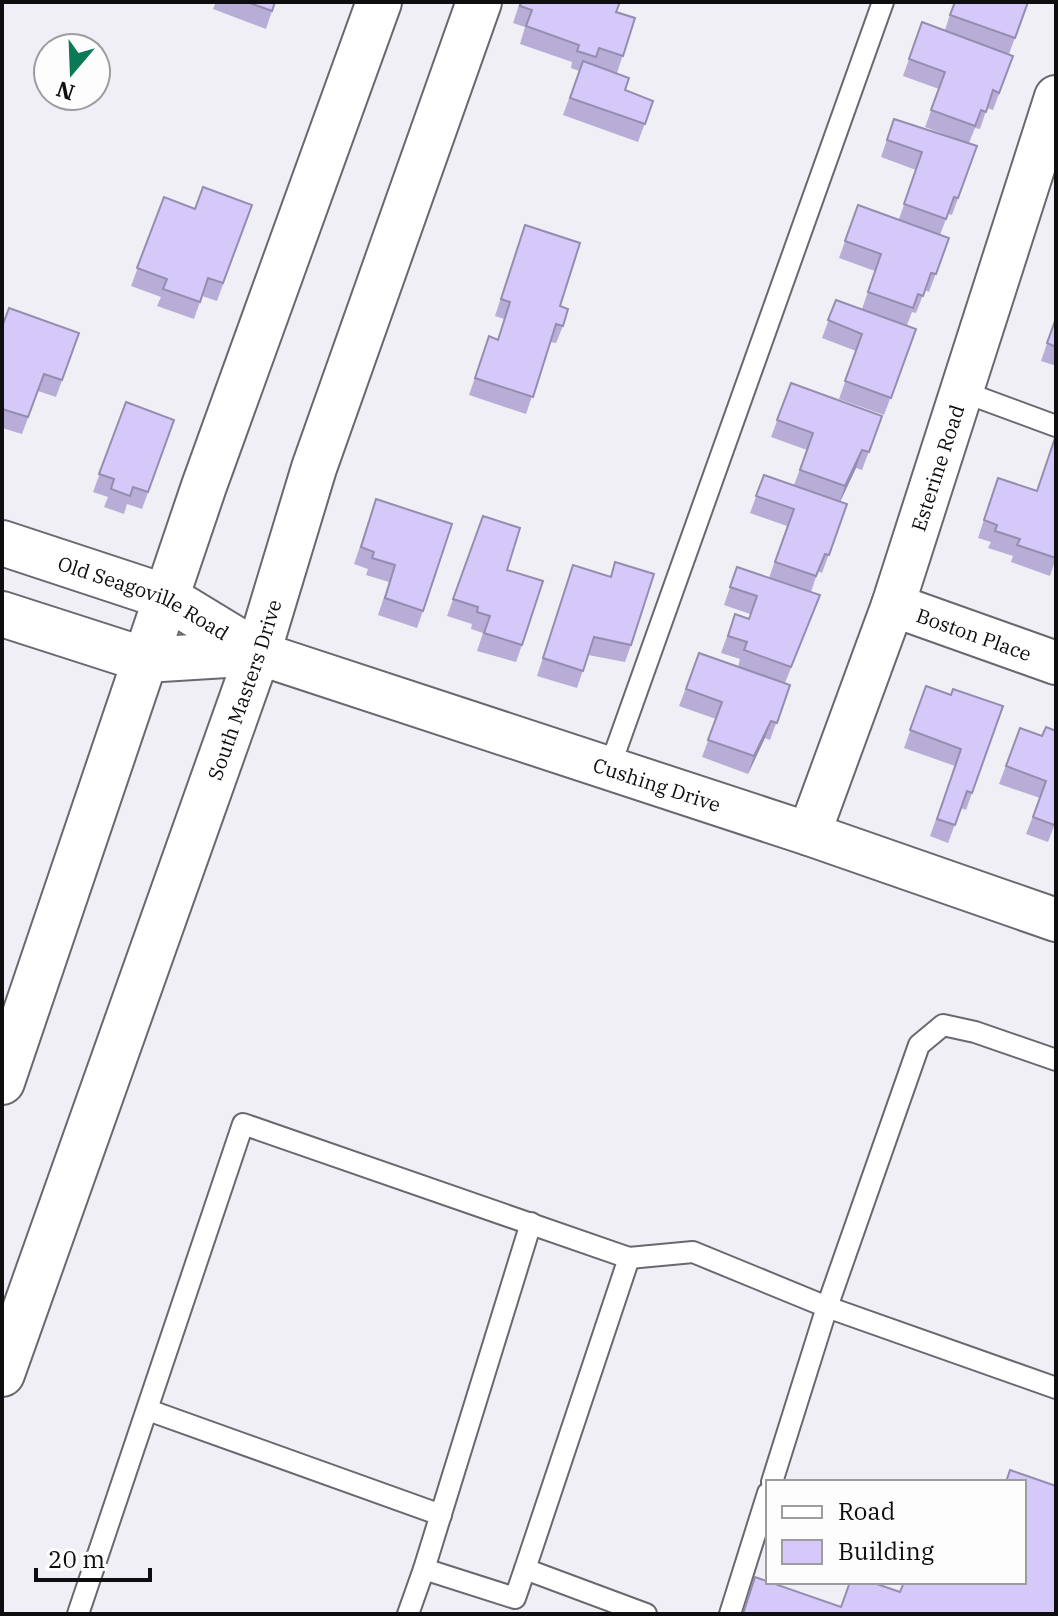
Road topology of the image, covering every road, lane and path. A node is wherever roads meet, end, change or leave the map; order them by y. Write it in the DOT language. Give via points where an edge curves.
graph roads {
  1 [pos="379,2"];
  2 [pos="479,2"];
  3 [pos="883,2"];
  4 [pos="1056,97"];
  5 [pos="1044,171"];
  6 [pos="961,391"];
  7 [pos="1056,426"];
  8 [pos="2,543"];
  9 [pos="166,597"];
  10 [pos="893,605"];
  11 [pos="2,614"];
  12 [pos="258,653"];
  13 [pos="145,660"];
  14 [pos="1056,663"];
  15 [pos="609,769"];
  16 [pos="809,834"];
  17 [pos="1056,920"];
  18 [pos="1056,1060"];
  19 [pos="2,1082"];
  20 [pos="531,1223"];
  21 [pos="629,1258"];
  22 [pos="827,1307"];
  23 [pos="2,1374"];
  24 [pos="1056,1388"];
  25 [pos="148,1410"];
  26 [pos="773,1480"];
  27 [pos="766,1499"];
  28 [pos="441,1515"];
  29 [pos="424,1569"];
  30 [pos="525,1569"];
  31 [pos="78,1614"];
  32 [pos="408,1614"];
  33 [pos="646,1614"];
  34 [pos="730,1614"];
  1 -- 9 [label="main road"];
  2 -- 12 [label="main road, South Masters Drive" via="314,468"];
  3 -- 15 [label="lane"];
  4 -- 5 [label="street, Esterine Road"];
  5 -- 6 [label="street, Esterine Road"];
  6 -- 7 [label="lane"];
  6 -- 10 [label="street, Esterine Road"];
  8 -- 9 [label="main road, Old Seagoville Road"];
  9 -- 12 [label="main road, Old Seagoville Road"];
  9 -- 13 [label="main road"];
  10 -- 14 [label="street, Boston Place"];
  10 -- 16 [label="street, Esterine Road"];
  11 -- 13 [label="main road, Old Seagoville Road"];
  12 -- 13 [label="main road, Old Seagoville Road"];
  12 -- 15 [label="street, Cushing Drive"];
  12 -- 23 [label="main road, South Masters Drive"];
  13 -- 19 [label="main road"];
  15 -- 16 [label="street, Cushing Drive"];
  16 -- 17 [label="street, Cushing Drive"];
  18 -- 22 [label="lane" via="943,1025 919,1045"];
  20 -- 21 [label="lane"];
  20 -- 25 [label="lane" via="243,1124"];
  20 -- 28 [label="lane"];
  21 -- 22 [label="lane" via="693,1252"];
  21 -- 30 [label="lane"];
  22 -- 24 [label="lane"];
  22 -- 26 [label="lane"];
  25 -- 28 [label="lane"];
  25 -- 31 [label="lane"];
  27 -- 34 [label="lane"];
  28 -- 29 [label="lane"];
  29 -- 30 [label="lane" via="515,1598"];
  29 -- 32 [label="lane"];
  30 -- 33 [label="lane"];
}
